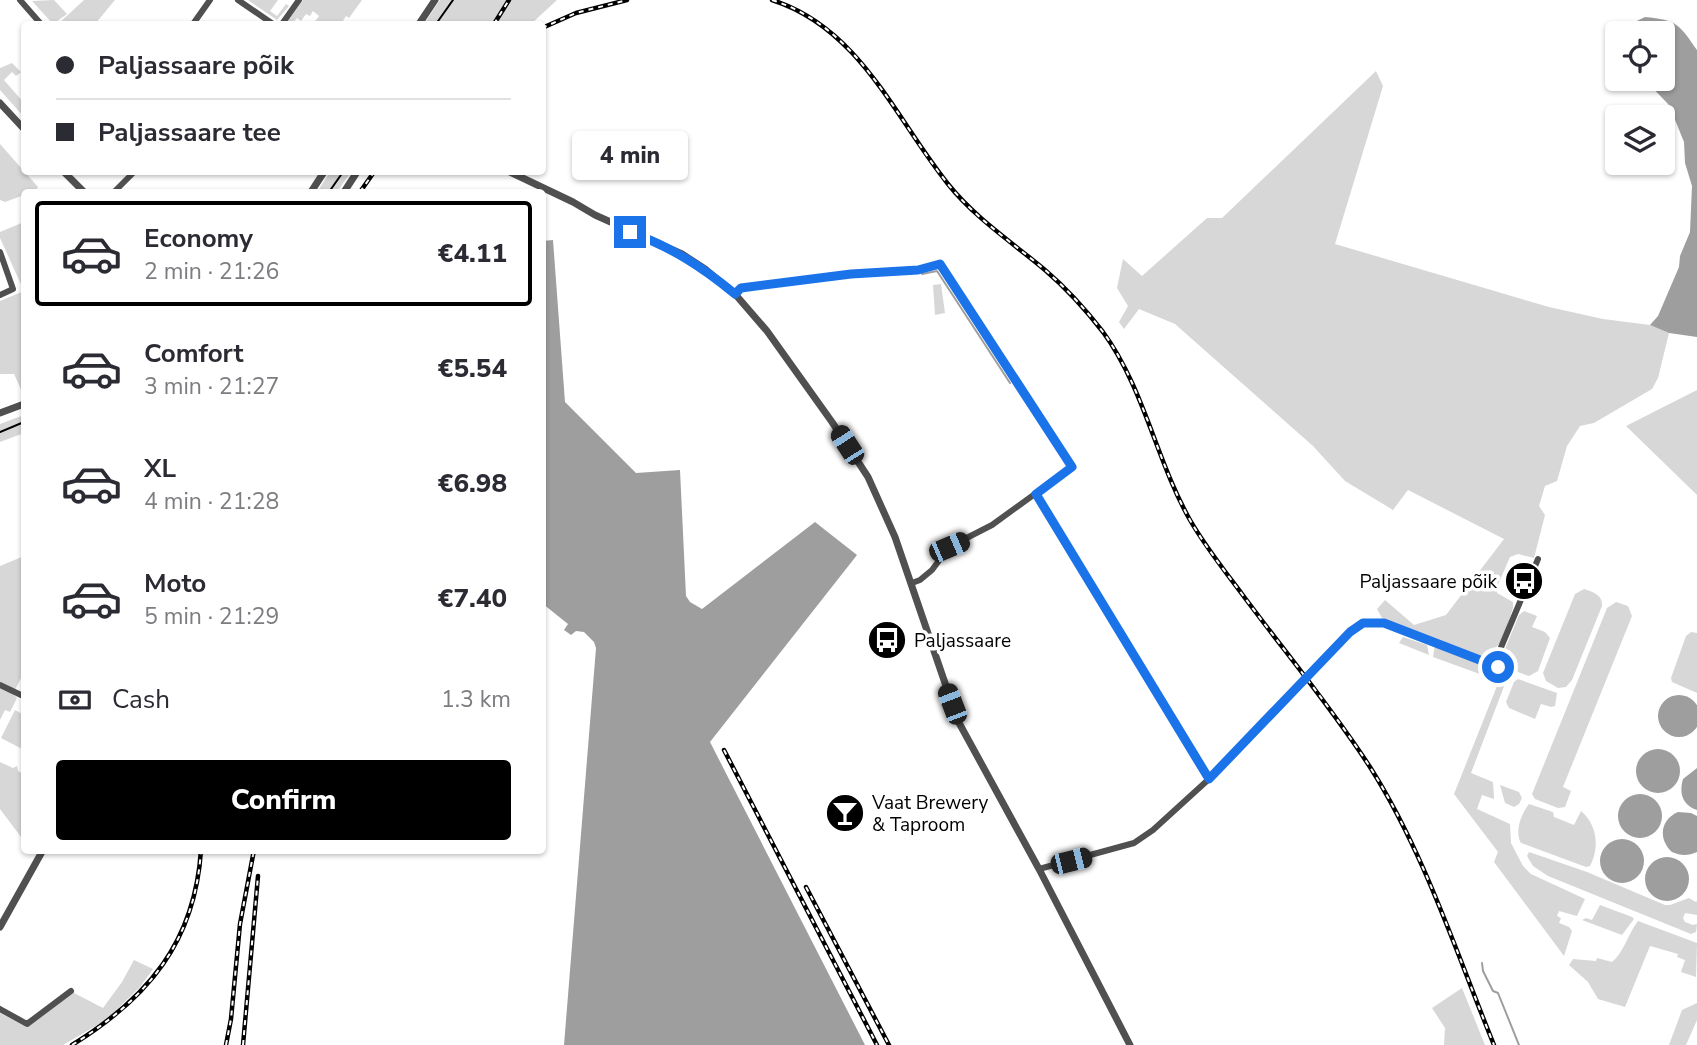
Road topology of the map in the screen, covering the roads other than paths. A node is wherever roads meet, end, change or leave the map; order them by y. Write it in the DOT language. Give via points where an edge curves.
graph roads {
  1 [pos="20,0"];
  2 [pos="210,0"];
  3 [pos="238,0"];
  4 [pos="299,0"];
  5 [pos="435,0"];
  6 [pos="38,21"];
  7 [pos="195,21"];
  8 [pos="269,21"];
  9 [pos="284,21"];
  10 [pos="421,21"];
  11 [pos="0,103"];
  12 [pos="21,127"];
  13 [pos="67,175"];
  14 [pos="131,175"];
  15 [pos="516,175"];
  16 [pos="81,189"];
  17 [pos="117,189"];
  18 [pos="546,189"];
  19 [pos="546,189"];
  20 [pos="0,252"];
  21 [pos="735,294"];
  22 [pos="0,295"];
  23 [pos="21,405"];
  24 [pos="0,413"];
  25 [pos="1036,494"];
  26 [pos="1538,559"];
  27 [pos="912,583"];
  28 [pos="1494,664"];
  29 [pos="1504,669"];
  30 [pos="0,685"];
  31 [pos="21,695"];
  32 [pos="1209,779"];
  33 [pos="41,854"];
  34 [pos="1039,869"];
  35 [pos="0,927"];
  36 [pos="71,991"];
  37 [pos="0,1009"];
  38 [pos="1130,1045"];
  1 -- 6 [label="street"];
  2 -- 7 [label="street"];
  3 -- 8 [label="street"];
  4 -- 9 [label="street"];
  5 -- 10 [label="street"];
  11 -- 12 [label="street"];
  13 -- 16 [label="street"];
  14 -- 17 [label="street"];
  15 -- 18 [label="street"];
  19 -- 21 [label="street" via="682,254"];
  20 -- 22 [label="street" via="13,289"];
  21 -- 25 [label="street" via="741,288 940,264 1072,467"];
  21 -- 27 [label="street" via="868,477"];
  23 -- 24 [label="street"];
  25 -- 27 [label="street" via="992,525 949,547 932,570"];
  25 -- 32 [label="street"];
  26 -- 28 [label="street"];
  27 -- 34 [label="street" via="958,721"];
  28 -- 29 [label="street"];
  28 -- 32 [label="street" via="1384,623 1363,623"];
  30 -- 31 [label="street"];
  32 -- 34 [label="street" via="1134,843"];
  33 -- 35 [label="street"];
  34 -- 38 [label="street"];
  36 -- 37 [label="street" via="27,1024"];
}
